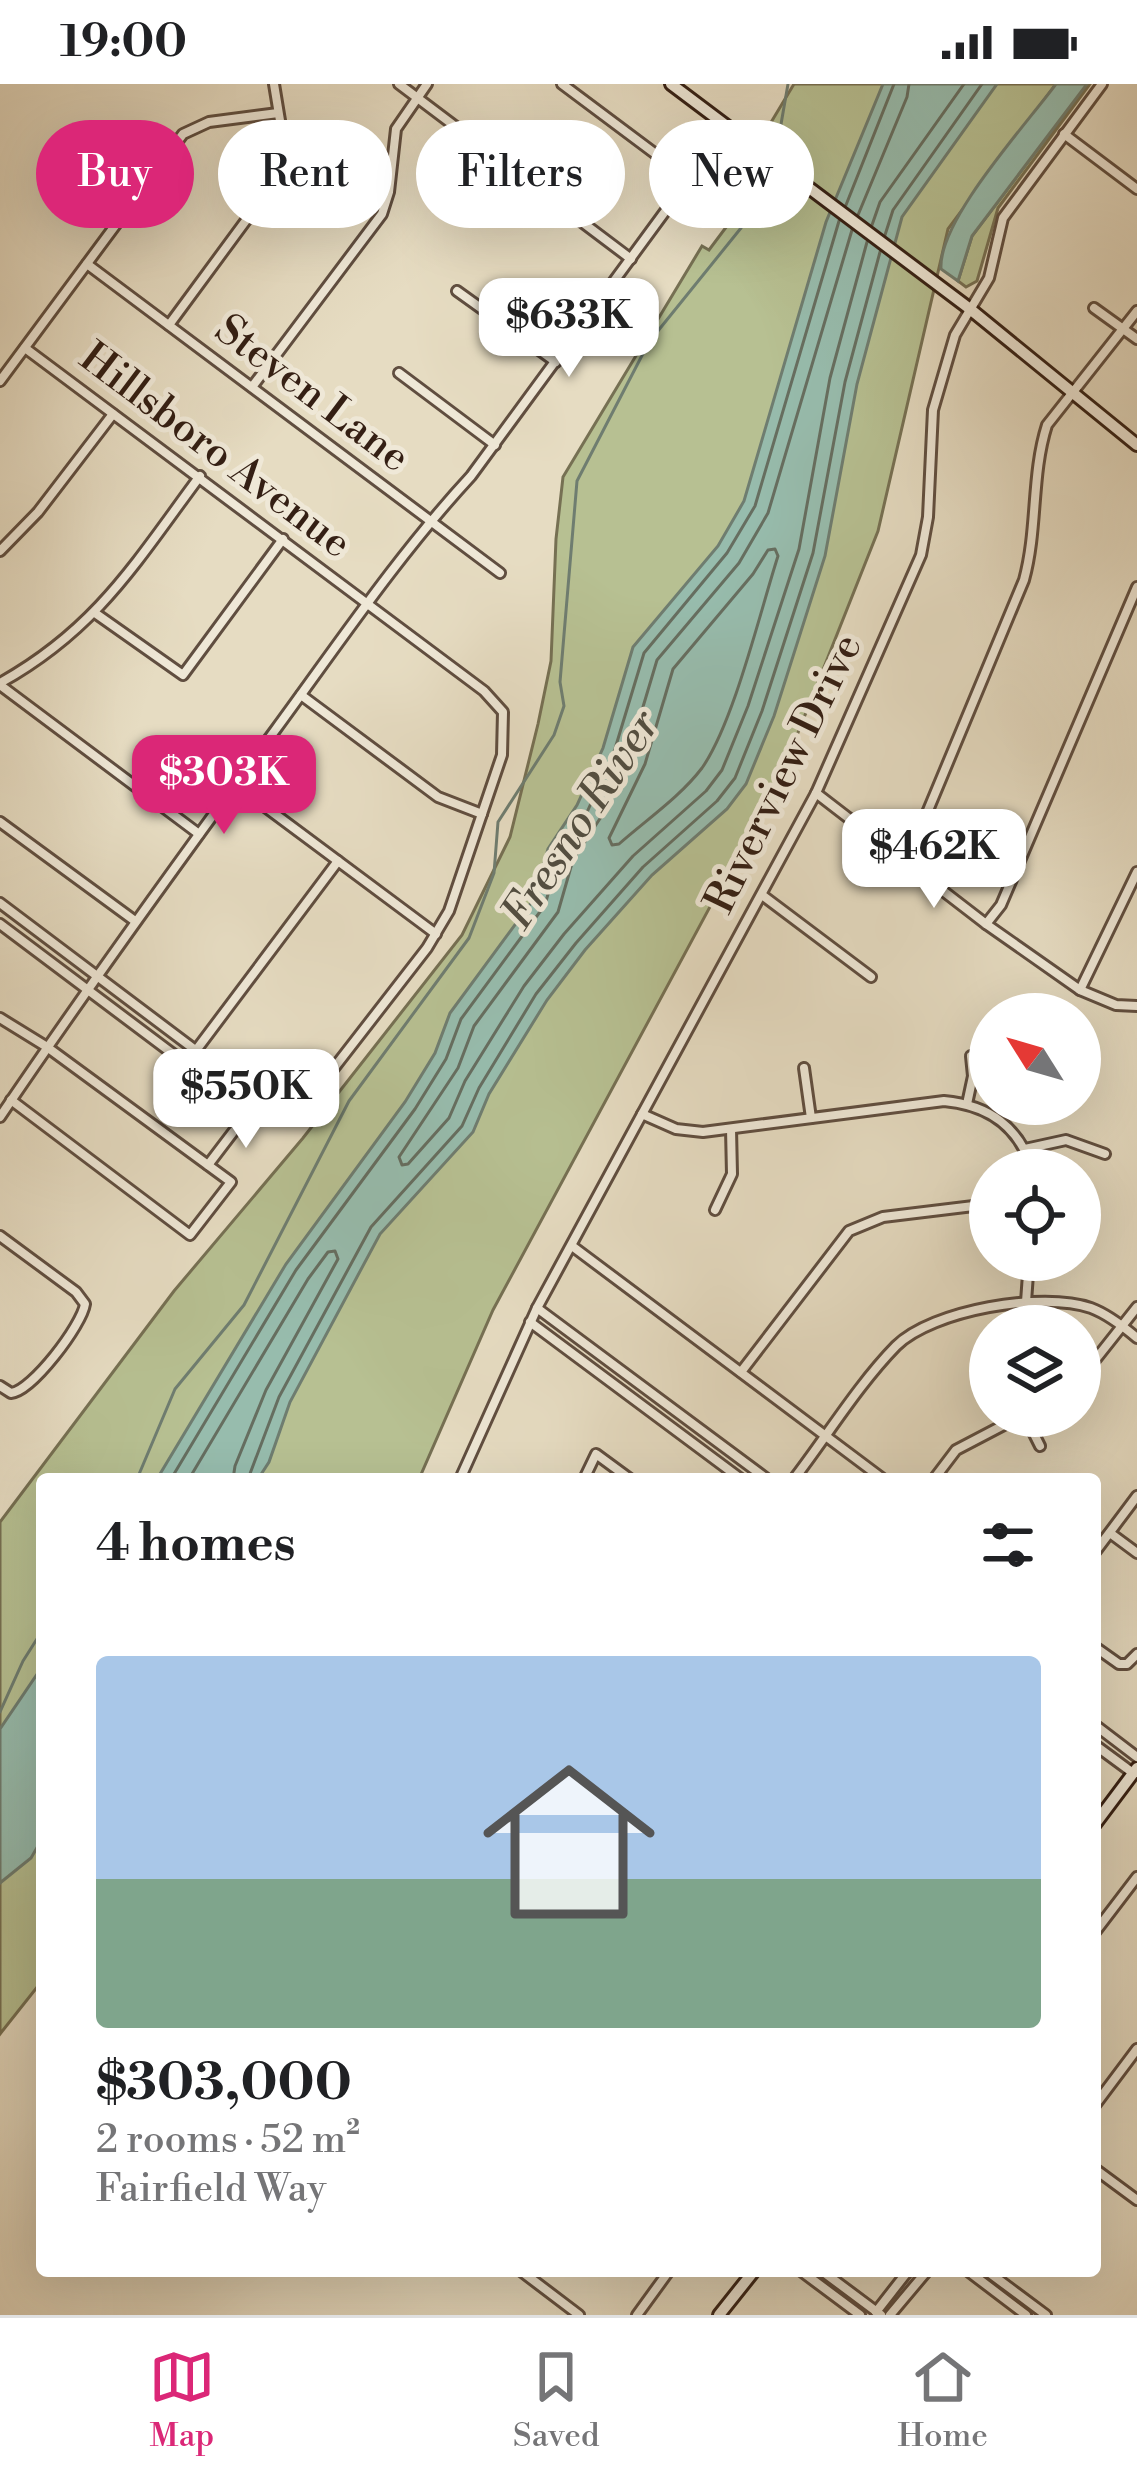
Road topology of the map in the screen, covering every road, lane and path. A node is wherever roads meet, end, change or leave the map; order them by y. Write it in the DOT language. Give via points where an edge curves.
graph roads {
  1 [pos="274,84"];
  2 [pos="399,84"];
  3 [pos="428,84"];
  4 [pos="562,84"];
  5 [pos="671,84"];
  6 [pos="1102,84"];
  7 [pos="417,98"];
  8 [pos="278,113"];
  9 [pos="446,120"];
  10 [pos="720,120"];
  11 [pos="1064,134"];
  12 [pos="649,149"];
  13 [pos="1137,189"];
  14 [pos="814,193"];
  15 [pos="590,228"];
  16 [pos="653,228"];
  17 [pos="631,259"];
  18 [pos="87,264"];
  19 [pos="457,291"];
  20 [pos="1094,308"];
  21 [pos="970,309"];
  22 [pos="1137,311"];
  23 [pos="169,325"];
  24 [pos="1123,329"];
  25 [pos="1137,339"];
  26 [pos="25,348"];
  27 [pos="556,362"];
  28 [pos="399,374"];
  29 [pos="0,381"];
  30 [pos="252,387"];
  31 [pos="1074,390"];
  32 [pos="113,415"];
  33 [pos="495,445"];
  34 [pos="1137,445"];
  35 [pos="200,476"];
  36 [pos="431,521"];
  37 [pos="283,539"];
  38 [pos="0,550"];
  39 [pos="500,573"];
  40 [pos="1137,587"];
  41 [pos="368,603"];
  42 [pos="95,613"];
  43 [pos="0,684"];
  44 [pos="302,695"];
  45 [pos="236,785"];
  46 [pos="816,793"];
  47 [pos="482,814"];
  48 [pos="0,822"];
  49 [pos="199,834"];
  50 [pos="900,857"];
  51 [pos="338,861"];
  52 [pos="1137,872"];
  53 [pos="1134,884"];
  54 [pos="761,895"];
  55 [pos="0,903"];
  56 [pos="135,921"];
  57 [pos="0,924"];
  58 [pos="986,924"];
  59 [pos="436,934"];
  60 [pos="96,974"];
  61 [pos="871,977"];
  62 [pos="87,987"];
  63 [pos="1081,990"];
  64 [pos="1137,1006"];
  65 [pos="0,1018"];
  66 [pos="47,1047"];
  67 [pos="197,1049"];
  68 [pos="804,1068"];
  69 [pos="326,1077"];
  70 [pos="969,1098"];
  71 [pos="11,1100"];
  72 [pos="968,1104"];
  73 [pos="250,1111"];
  74 [pos="642,1114"];
  75 [pos="0,1117"];
  76 [pos="811,1118"];
  77 [pos="731,1129"];
  78 [pos="1025,1149"];
  79 [pos="1091,1149"];
  80 [pos="1101,1153"];
  81 [pos="1105,1154"];
  82 [pos="208,1166"];
  83 [pos="969,1206"];
  84 [pos="715,1210"];
  85 [pos="0,1236"];
  86 [pos="572,1246"];
  87 [pos="1028,1281"];
  88 [pos="1026,1302"];
  89 [pos="1137,1307"];
  90 [pos="538,1308"];
  91 [pos="530,1322"];
  92 [pos="1123,1326"];
  93 [pos="1137,1338"];
  94 [pos="1101,1353"];
  95 [pos="741,1372"];
  96 [pos="0,1386"];
  97 [pos="826,1437"];
  98 [pos="982,1437"];
  99 [pos="1035,1437"];
  100 [pos="1040,1446"];
  101 [pos="463,1473"];
  102 [pos="587,1473"];
  103 [pos="623,1473"];
  104 [pos="733,1473"];
  105 [pos="759,1473"];
  106 [pos="799,1473"];
  107 [pos="875,1473"];
  108 [pos="939,1473"];
  109 [pos="1137,1496"];
  110 [pos="1110,1533"];
  111 [pos="1101,1544"];
  112 [pos="1137,1553"];
  113 [pos="1101,1651"];
  114 [pos="1137,1654"];
  115 [pos="1101,1730"];
  116 [pos="1101,1749"];
  117 [pos="1137,1757"];
  118 [pos="1136,1772"];
  119 [pos="1101,1816"];
  120 [pos="1137,1877"];
  121 [pos="1101,1924"];
  122 [pos="1137,2049"];
  123 [pos="1101,2097"];
  124 [pos="1101,2173"];
  125 [pos="1137,2200"];
  126 [pos="538,2277"];
  127 [pos="665,2277"];
  128 [pos="749,2277"];
  129 [pos="809,2277"];
  130 [pos="830,2277"];
  131 [pos="904,2277"];
  132 [pos="920,2277"];
  133 [pos="976,2277"];
  134 [pos="995,2277"];
  135 [pos="880,2314"];
  136 [pos="579,2315"];
  137 [pos="637,2315"];
  138 [pos="719,2315"];
  139 [pos="860,2315"];
  140 [pos="1026,2315"];
  141 [pos="1046,2315"];
  1 -- 8 [label="street"];
  2 -- 7 [label="street"];
  3 -- 7 [label="street"];
  4 -- 12 [label="street"];
  5 -- 10 [label="street"];
  6 -- 11 [label="street, Riverview Drive"];
  7 -- 9 [label="street"];
  7 -- 30 [label="street" via="396,129 382,214"];
  8 -- 18 [label="street" via="209,122 183,134"];
  8 -- 23 [label="street" via="283,170"];
  11 -- 13 [label="street"];
  11 -- 21 [label="street, Riverview Drive" via="1003,218 989,278"];
  14 -- 21 [label="street"];
  15 -- 17 [label="street"];
  16 -- 17 [label="street"];
  17 -- 27 [label="street"];
  18 -- 23 [label="street, Steven Lane"];
  18 -- 26 [label="street"];
  19 -- 27 [label="street"];
  20 -- 24 [label="street"];
  21 -- 31 [label="street"];
  21 -- 46 [label="street, Riverview Drive" via="937,389 921,554"];
  22 -- 24 [label="street"];
  23 -- 30 [label="street, Steven Lane"];
  24 -- 25 [label="street"];
  24 -- 31 [label="street"];
  26 -- 29 [label="street"];
  26 -- 32 [label="street, Hillsboro Avenue"];
  27 -- 33 [label="street"];
  28 -- 33 [label="street"];
  30 -- 36 [label="street, Steven Lane"];
  31 -- 34 [label="street"];
  31 -- 50 [label="street" via="1040,448 1024,580 919,832"];
  32 -- 35 [label="street, Hillsboro Avenue"];
  32 -- 38 [label="street"];
  33 -- 36 [label="street"];
  35 -- 37 [label="street, Hillsboro Avenue"];
  35 -- 42 [label="street"];
  36 -- 39 [label="street, Steven Lane"];
  36 -- 41 [label="street"];
  37 -- 41 [label="street, Hillsboro Avenue"];
  37 -- 42 [label="street" via="183,675"];
  40 -- 58 [label="street"];
  41 -- 44 [label="street"];
  41 -- 47 [label="street, Hillsboro Avenue" via="503,712 504,742"];
  42 -- 43 [label="street"];
  43 -- 49 [label="street"];
  44 -- 45 [label="street"];
  44 -- 47 [label="street" via="438,797"];
  45 -- 49 [label="street"];
  45 -- 51 [label="street"];
  46 -- 50 [label="street"];
  46 -- 54 [label="street, Riverview Drive"];
  47 -- 59 [label="street"];
  48 -- 56 [label="street"];
  49 -- 56 [label="street"];
  50 -- 58 [label="street"];
  51 -- 59 [label="street"];
  51 -- 67 [label="street"];
  52 -- 53 [label="street"];
  53 -- 63 [label="street"];
  54 -- 61 [label="street"];
  54 -- 74 [label="street, Riverview Drive"];
  55 -- 60 [label="street"];
  56 -- 60 [label="street"];
  57 -- 62 [label="street"];
  58 -- 63 [label="street"];
  59 -- 69 [label="street"];
  60 -- 62 [label="street"];
  60 -- 67 [label="street"];
  62 -- 66 [label="street"];
  62 -- 73 [label="street"];
  63 -- 64 [label="street"];
  65 -- 66 [label="street"];
  66 -- 71 [label="street"];
  66 -- 82 [label="street"];
  67 -- 73 [label="street" via="259,1098"];
  68 -- 76 [label="street"];
  70 -- 72 [label="street"];
  71 -- 75 [label="street"];
  71 -- 82 [label="street" via="190,1234 231,1182"];
  72 -- 76 [label="street"];
  72 -- 78 [label="street" via="997,1117"];
  73 -- 82 [label="street"];
  74 -- 77 [label="street" via="676,1129"];
  74 -- 86 [label="street, Riverview Drive"];
  76 -- 77 [label="street"];
  77 -- 84 [label="street" via="732,1174"];
  78 -- 79 [label="street" via="1066,1140"];
  80 -- 81 [label="street"];
  83 -- 95 [label="street" via="883,1216 849,1231"];
  85 -- 96 [label="street" via="85,1304 26,1389"];
  86 -- 90 [label="street, Riverview Drive"];
  86 -- 95 [label="street"];
  87 -- 88 [label="street"];
  88 -- 92 [label="street" via="1090,1307"];
  88 -- 97 [label="street" via="919,1328"];
  89 -- 92 [label="street"];
  90 -- 91 [label="street, Riverview Drive"];
  90 -- 105 [label="street"];
  91 -- 101 [label="street, Riverview Drive"];
  91 -- 104 [label="street"];
  92 -- 93 [label="street"];
  92 -- 94 [label="street"];
  95 -- 97 [label="street"];
  97 -- 106 [label="street"];
  97 -- 107 [label="street"];
  98 -- 108 [label="street" via="956,1450"];
  99 -- 100 [label="street"];
  102 -- 103 [label="street" via="596,1454"];
  109 -- 110 [label="street"];
  110 -- 111 [label="street"];
  110 -- 112 [label="street"];
  113 -- 114 [label="street" via="1119,1664"];
  115 -- 117 [label="street"];
  116 -- 118 [label="street"];
  118 -- 119 [label="street"];
  120 -- 121 [label="street"];
  122 -- 123 [label="street"];
  124 -- 125 [label="street"];
  126 -- 136 [label="street"];
  127 -- 137 [label="street"];
  128 -- 138 [label="street"];
  129 -- 139 [label="street"];
  130 -- 135 [label="street"];
  131 -- 135 [label="street"];
  132 -- 135 [label="street"];
  133 -- 140 [label="street"];
  134 -- 141 [label="street"];
}
